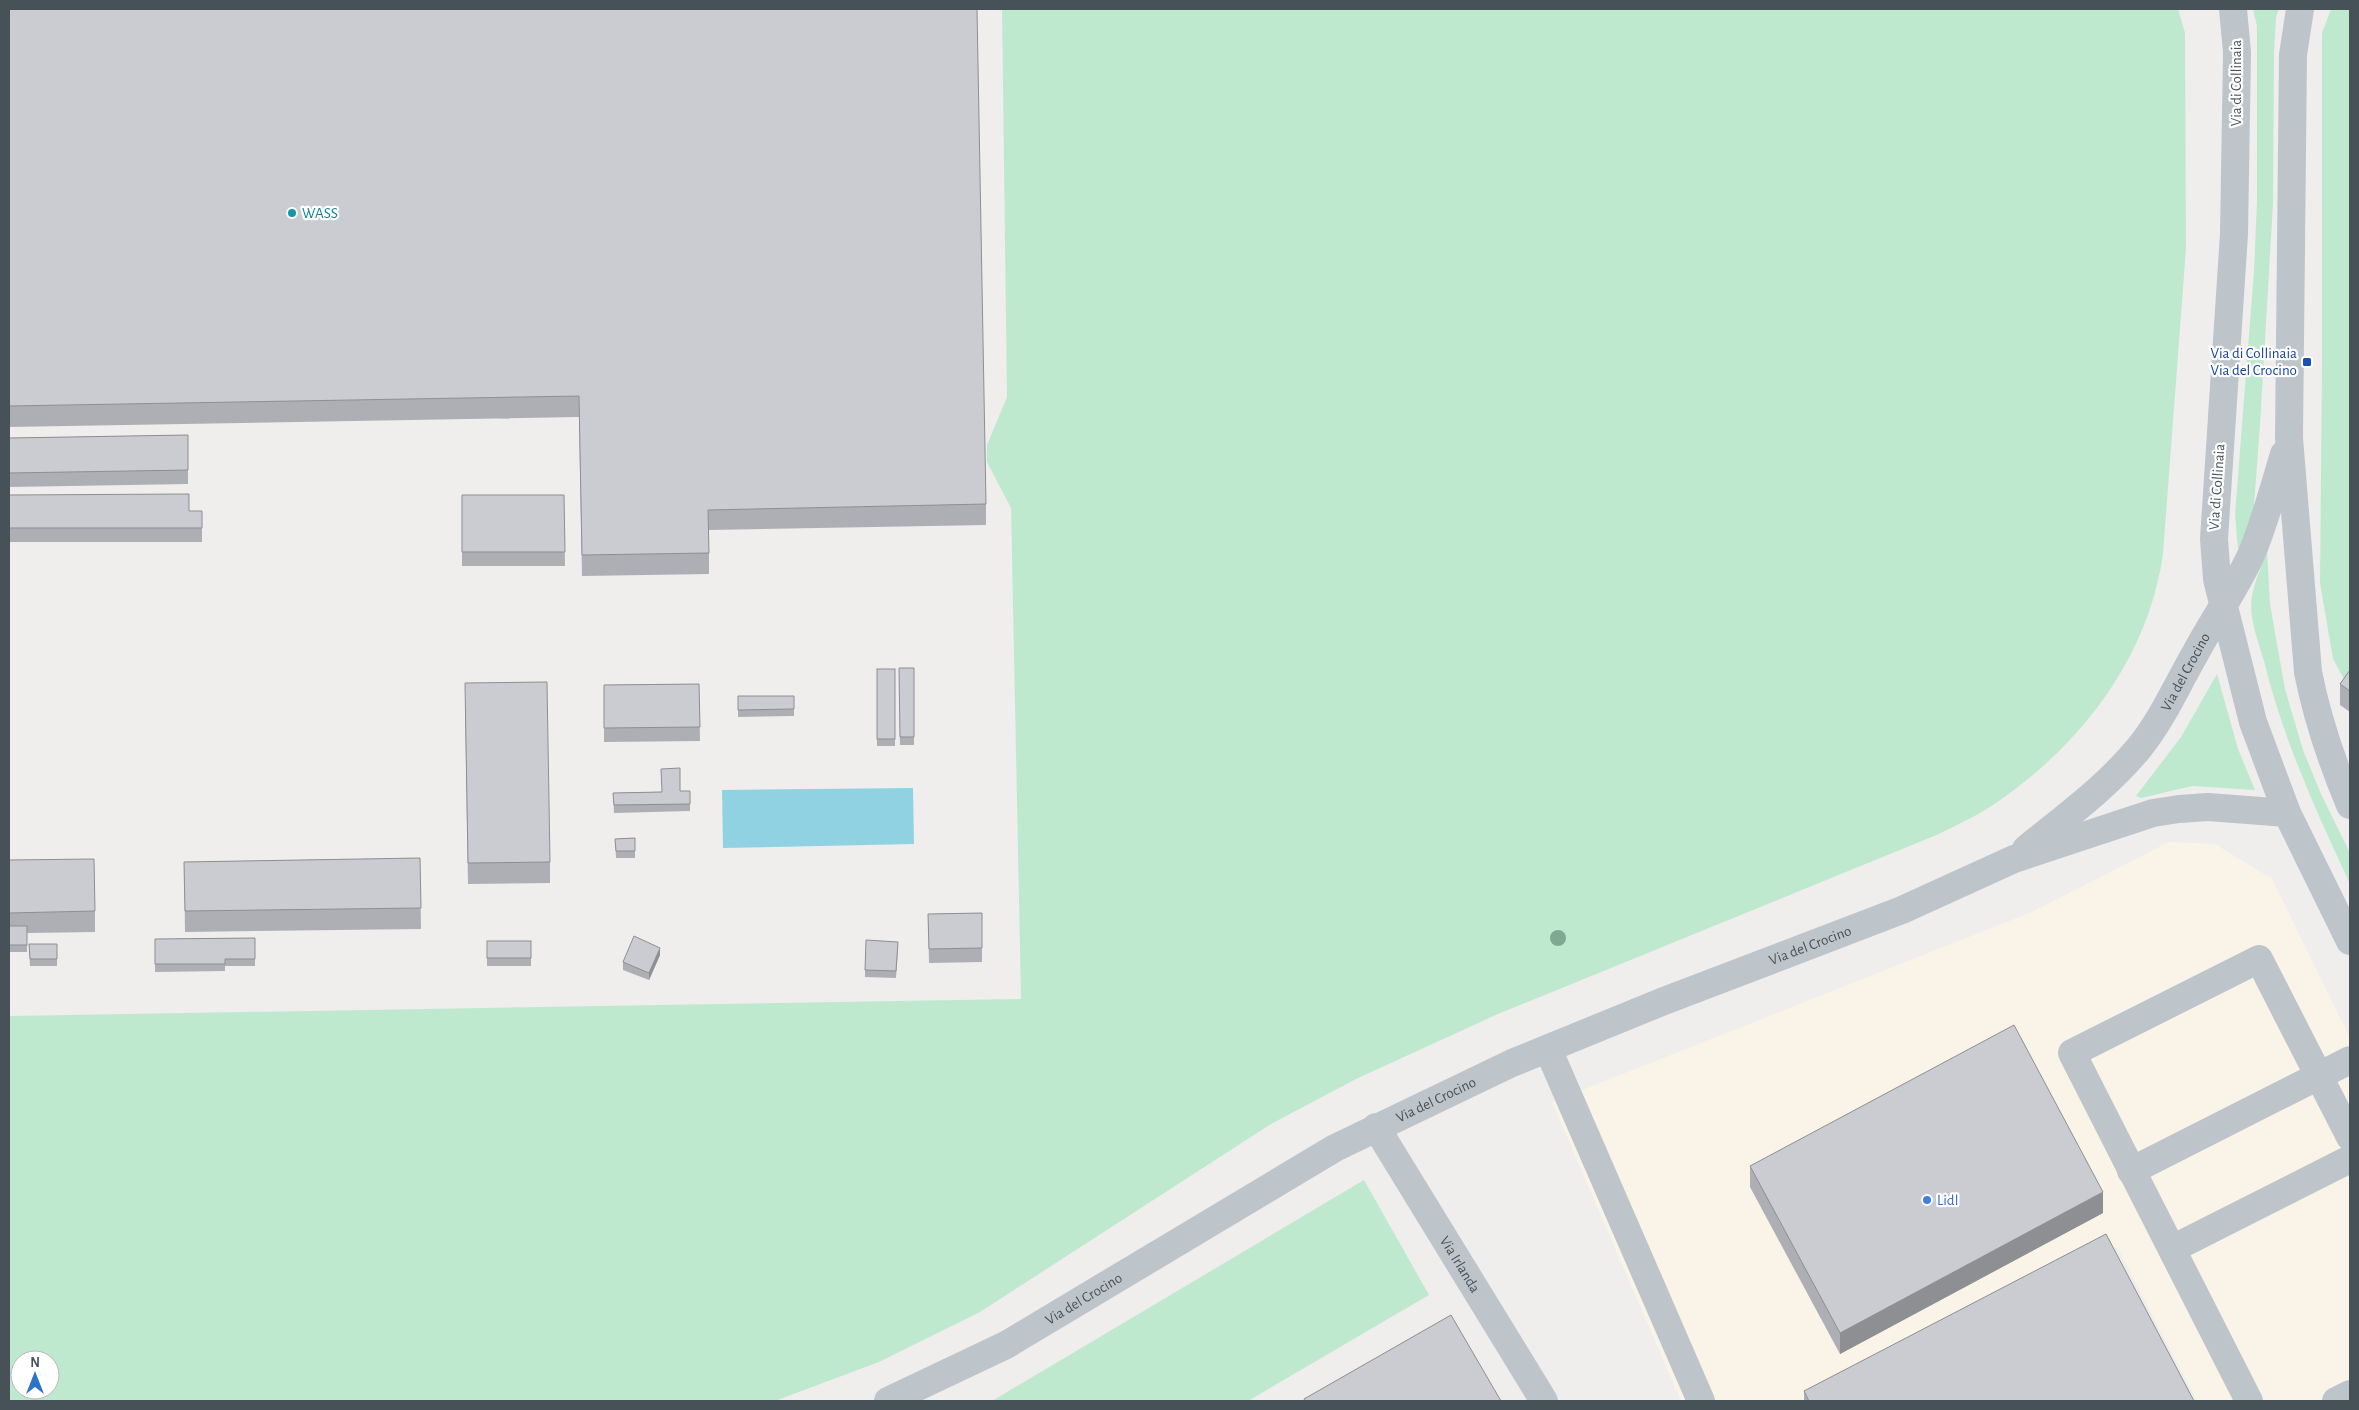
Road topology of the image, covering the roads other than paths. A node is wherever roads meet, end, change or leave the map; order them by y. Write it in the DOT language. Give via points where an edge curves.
graph roads {
  1 [pos="2233,9"];
  2 [pos="2300,9"];
  3 [pos="2289,438"];
  4 [pos="2224,608"];
  5 [pos="2350,805"];
  6 [pos="2287,813"];
  7 [pos="2014,859"];
  8 [pos="2350,941"];
  9 [pos="1548,1048"];
  10 [pos="2350,1060"];
  11 [pos="2319,1076"];
  12 [pos="1376,1127"];
  13 [pos="2350,1137"];
  14 [pos="2350,1159"];
  15 [pos="2131,1170"];
  16 [pos="2172,1249"];
  17 [pos="937,1391"];
  18 [pos="2350,1394"];
  19 [pos="888,1401"];
  20 [pos="1544,1401"];
  21 [pos="1701,1401"];
  22 [pos="2249,1401"];
  23 [pos="2336,1401"];
  1 -- 4 [label="street, Via di Collinaia" via="2237,52 2234,234 2214,539 2217,579"];
  2 -- 3 [label="street" via="2293,55"];
  3 -- 4 [label="street, Via del Crocino" via="2260,534"];
  3 -- 5 [label="street" via="2308,672 2321,726"];
  4 -- 6 [label="street, Via di Collinaia" via="2253,722"];
  4 -- 7 [label="street, Via del Crocino" via="2139,748 2098,789"];
  6 -- 7 [label="street, Via del Crocino" via="2208,807 2166,811"];
  6 -- 8 [label="street, Via di Collinaia"];
  7 -- 9 [label="street, Via del Crocino" via="1902,910"];
  9 -- 12 [label="street, Via del Crocino"];
  9 -- 21 [label="street"];
  10 -- 11 [label="street"];
  11 -- 13 [label="street"];
  11 -- 15 [label="street"];
  11 -- 15 [label="street" via="2259,959 2250,963 2072,1053"];
  12 -- 17 [label="street, Via del Crocino" via="1293,1172 1159,1256 1006,1345"];
  12 -- 20 [label="street, Via Irlanda"];
  14 -- 16 [label="street"];
  15 -- 16 [label="street"];
  16 -- 22 [label="street"];
  17 -- 19 [label="street, Via del Crocino"];
  18 -- 23 [label="street"];
}
